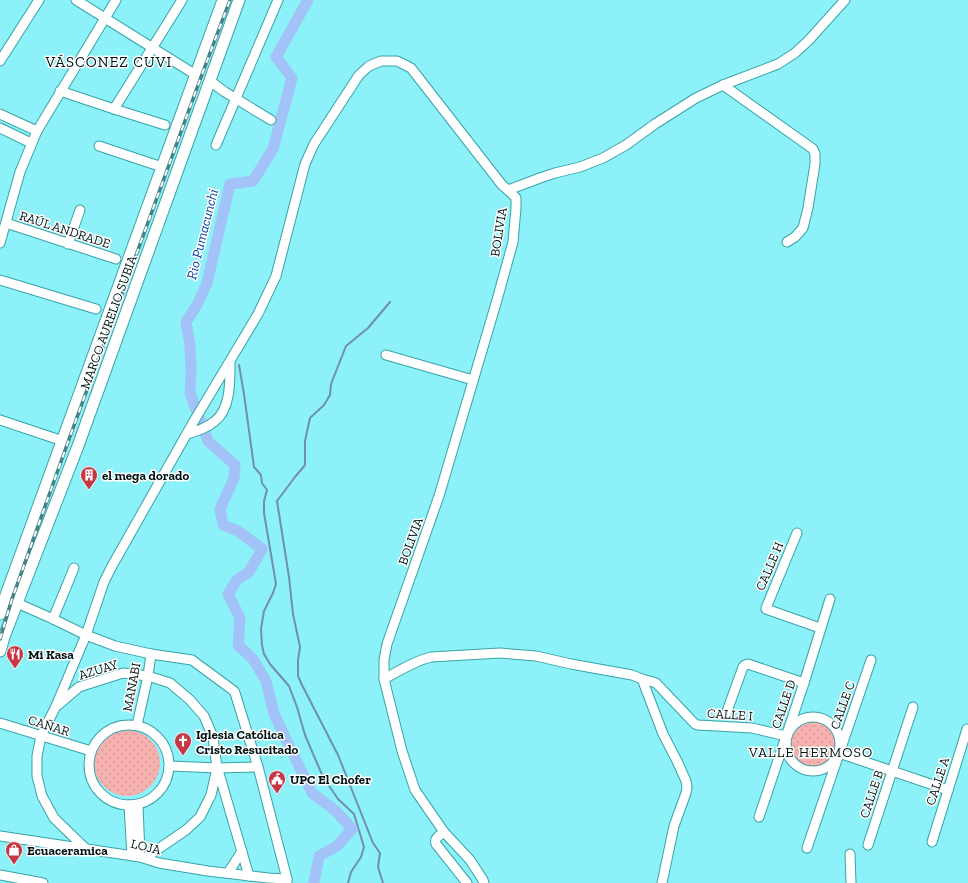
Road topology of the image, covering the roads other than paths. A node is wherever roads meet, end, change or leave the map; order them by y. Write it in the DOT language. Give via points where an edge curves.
graph roads {
  1 [pos="39,0"];
  2 [pos="76,0"];
  3 [pos="116,0"];
  4 [pos="182,0"];
  5 [pos="224,0"];
  6 [pos="239,0"];
  7 [pos="278,0"];
  8 [pos="845,0"];
  9 [pos="106,18"];
  10 [pos="152,48"];
  11 [pos="0,61"];
  12 [pos="196,75"];
  13 [pos="210,81"];
  14 [pos="723,85"];
  15 [pos="60,91"];
  16 [pos="236,99"];
  17 [pos="114,109"];
  18 [pos="0,114"];
  19 [pos="271,120"];
  20 [pos="165,124"];
  21 [pos="0,128"];
  22 [pos="37,131"];
  23 [pos="31,143"];
  24 [pos="216,145"];
  25 [pos="99,146"];
  26 [pos="162,168"];
  27 [pos="508,190"];
  28 [pos="80,210"];
  29 [pos="6,224"];
  30 [pos="0,242"];
  31 [pos="787,242"];
  32 [pos="68,244"];
  33 [pos="116,259"];
  34 [pos="0,280"];
  35 [pos="96,309"];
  36 [pos="386,355"];
  37 [pos="230,361"];
  38 [pos="474,380"];
  39 [pos="0,420"];
  40 [pos="187,434"];
  41 [pos="63,440"];
  42 [pos="797,533"];
  43 [pos="74,568"];
  44 [pos="830,599"];
  45 [pos="17,603"];
  46 [pos="0,614"];
  47 [pos="53,619"];
  48 [pos="820,628"];
  49 [pos="86,635"];
  50 [pos="0,651"];
  51 [pos="150,654"];
  52 [pos="871,660"];
  53 [pos="148,676"];
  54 [pos="384,679"];
  55 [pos="642,679"];
  56 [pos="804,683"];
  57 [pos="56,706"];
  58 [pos="913,707"];
  59 [pos="726,714"];
  60 [pos="0,723"];
  61 [pos="137,726"];
  62 [pos="968,729"];
  63 [pos="41,736"];
  64 [pos="786,736"];
  65 [pos="91,751"];
  66 [pos="839,753"];
  67 [pos="170,766"];
  68 [pos="258,767"];
  69 [pos="217,768"];
  70 [pos="892,771"];
  71 [pos="948,790"];
  72 [pos="134,805"];
  73 [pos="759,817"];
  74 [pos="444,832"];
  75 [pos="0,836"];
  76 [pos="932,842"];
  77 [pos="868,845"];
  78 [pos="85,848"];
  79 [pos="807,848"];
  80 [pos="242,852"];
  81 [pos="850,854"];
  82 [pos="139,857"];
  83 [pos="228,873"];
  84 [pos="0,875"];
  85 [pos="249,876"];
  86 [pos="269,881"];
  87 [pos="287,881"];
  88 [pos="43,883"];
  89 [pos="467,883"];
  90 [pos="484,883"];
  91 [pos="662,883"];
  92 [pos="851,883"];
  1 -- 11 [label="street"];
  2 -- 9 [label="street"];
  3 -- 9 [label="street"];
  4 -- 10 [label="street"];
  5 -- 12 [label="main road, MARCO AURELIO SUBIA"];
  6 -- 13 [label="main road, MARCO AURELIO SUBIA"];
  7 -- 16 [label="street"];
  8 -- 14 [label="street" via="795,53 778,64"];
  9 -- 10 [label="street"];
  9 -- 15 [label="street"];
  10 -- 12 [label="street"];
  10 -- 17 [label="street"];
  12 -- 26 [label="main road, MARCO AURELIO SUBIA"];
  13 -- 16 [label="street"];
  13 -- 45 [label="main road, MARCO AURELIO SUBIA" via="78,446"];
  14 -- 27 [label="street" via="696,98 603,158"];
  14 -- 31 [label="street" via="813,149 815,164 803,228 795,238"];
  15 -- 17 [label="street"];
  15 -- 22 [label="street"];
  16 -- 19 [label="street"];
  16 -- 24 [label="street"];
  17 -- 20 [label="street"];
  18 -- 22 [label="street"];
  21 -- 23 [label="street"];
  22 -- 23 [label="street"];
  23 -- 29 [label="street"];
  25 -- 26 [label="street"];
  26 -- 41 [label="main road, MARCO AURELIO SUBIA"];
  27 -- 37 [label="street" via="502,186 411,68 396,62 381,61 369,66 359,76 314,144 305,164 276,276 258,314"];
  27 -- 38 [label="street, BOLIVIA" via="516,198 512,242"];
  28 -- 32 [label="street"];
  29 -- 30 [label="street"];
  29 -- 32 [label="street, RAÚL ANDRADE"];
  32 -- 33 [label="street, RAÚL ANDRADE"];
  34 -- 35 [label="street"];
  36 -- 38 [label="street"];
  37 -- 40 [label="street"];
  37 -- 40 [label="street" via="229,390 222,414 216,421"];
  38 -- 54 [label="street, BOLIVIA" via="439,496 387,644"];
  39 -- 41 [label="street"];
  40 -- 49 [label="street" via="112,566"];
  41 -- 46 [label="main road, MARCO AURELIO SUBIA"];
  42 -- 48 [label="street, CALLE H" via="766,609"];
  43 -- 47 [label="street"];
  44 -- 48 [label="street, CALLE D"];
  45 -- 47 [label="street"];
  45 -- 50 [label="main road, MARCO AURELIO SUBIA"];
  47 -- 49 [label="street"];
  48 -- 56 [label="street, CALLE D"];
  49 -- 51 [label="street" via="115,646"];
  49 -- 57 [label="street"];
  51 -- 53 [label="street, MANABI"];
  51 -- 68 [label="street" via="192,660 234,691"];
  52 -- 66 [label="street, CALLE C"];
  53 -- 57 [label="street, AZUAY" via="123,673 102,679 79,688"];
  53 -- 61 [label="street, MANABI"];
  53 -- 69 [label="street, AZUAY" via="170,684 190,700 204,716 213,737"];
  54 -- 55 [label="street, CALLE I" via="430,657 500,653 536,656"];
  54 -- 74 [label="street, BOLIVIA" via="402,752 415,790"];
  55 -- 64 [label="street, CALLE I" via="656,683 695,724 752,728"];
  55 -- 91 [label="street" via="687,787 674,826"];
  56 -- 59 [label="street" via="745,665"];
  56 -- 64 [label="street, CALLE D"];
  57 -- 63 [label="street"];
  58 -- 70 [label="street, CALLE B"];
  60 -- 63 [label="street, CAÑAR"];
  61 -- 65 [label="street" via="123,725 109,730 98,739"];
  61 -- 67 [label="street" via="150,731 161,740"];
  62 -- 71 [label="street, CALLE A"];
  63 -- 65 [label="street, CAÑAR"];
  63 -- 78 [label="street" via="36,756 42,796 54,818"];
  64 -- 66 [label="street" via="786,751 800,769 816,772 823,770 830,766"];
  64 -- 66 [label="street" via="795,723 809,717 817,717 832,724 836,730 840,739"];
  64 -- 73 [label="street, CALLE D"];
  65 -- 72 [label="street" via="89,770 96,788 111,801"];
  66 -- 70 [label="street"];
  66 -- 79 [label="street, CALLE C"];
  67 -- 69 [label="street"];
  67 -- 72 [label="street" via="167,780 159,793 147,801"];
  68 -- 69 [label="street"];
  68 -- 87 [label="street"];
  69 -- 80 [label="street"];
  69 -- 82 [label="street, AZUAY" via="211,795 200,817 186,830"];
  70 -- 71 [label="street"];
  70 -- 77 [label="street, CALLE B"];
  71 -- 76 [label="street, CALLE A"];
  72 -- 82 [label="street"];
  74 -- 89 [label="street" via="436,838 436,844"];
  74 -- 90 [label="street, BOLIVIA" via="470,860"];
  75 -- 78 [label="street, LOJA"];
  78 -- 82 [label="street, LOJA"];
  80 -- 83 [label="street"];
  80 -- 85 [label="street"];
  81 -- 92 [label="street"];
  82 -- 83 [label="street, LOJA"];
  83 -- 85 [label="street, LOJA"];
  84 -- 88 [label="street"];
  85 -- 86 [label="street, LOJA"];
  86 -- 87 [label="street, LOJA"];
}
